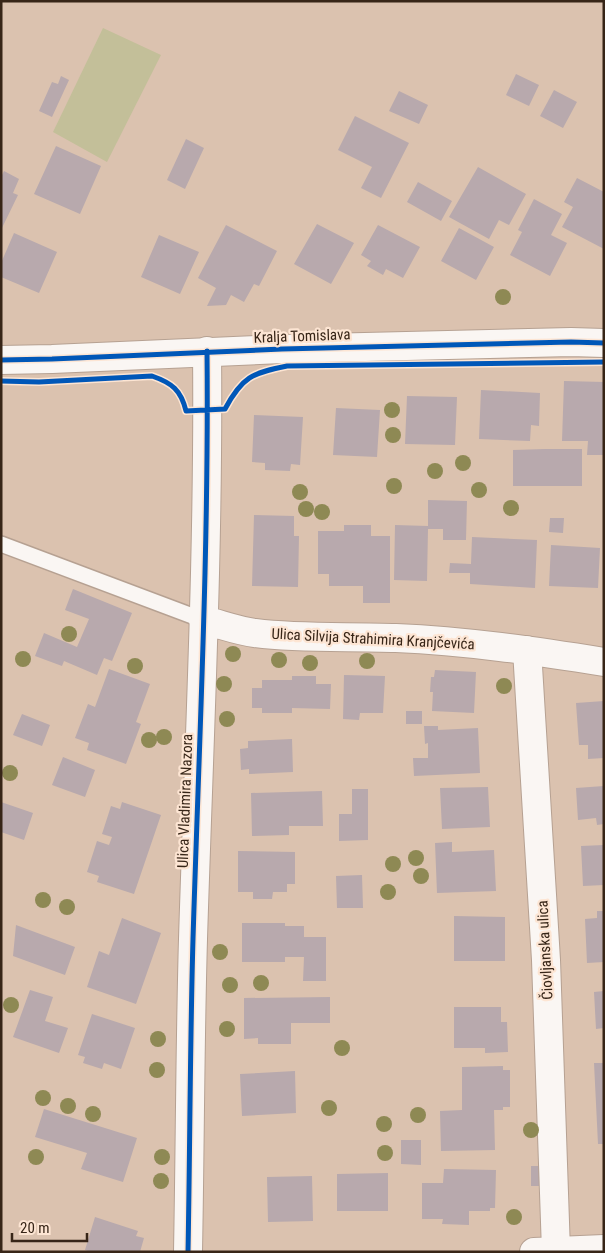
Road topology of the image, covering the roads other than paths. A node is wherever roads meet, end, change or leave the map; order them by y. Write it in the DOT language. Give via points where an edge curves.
graph roads {
  1 [pos="604,343"];
  2 [pos="207,351"];
  3 [pos="1,360"];
  4 [pos="1,544"];
  5 [pos="203,620"];
  6 [pos="527,650"];
  7 [pos="604,662"];
  8 [pos="604,1249"];
  9 [pos="545,1251"];
  10 [pos="188,1252"];
  1 -- 2 [label="street, Kralja Tomislava"];
  2 -- 3 [label="street, Kralja Tomislava"];
  2 -- 5 [label="street, Ulica Vladimira Nazora"];
  4 -- 5 [label="lane"];
  5 -- 6 [label="street, Ulica Silvija Strahimira Kranjčevića" via="253,633 314,638 404,638"];
  5 -- 10 [label="street, Ulica Vladimira Nazora" via="192,953"];
  6 -- 7 [label="street, Ulica Silvija Strahimira Kranjčevića"];
  6 -- 9 [label="street, Čiovljanska ulica" via="546,960"];
  8 -- 9 [label="street"];
}
